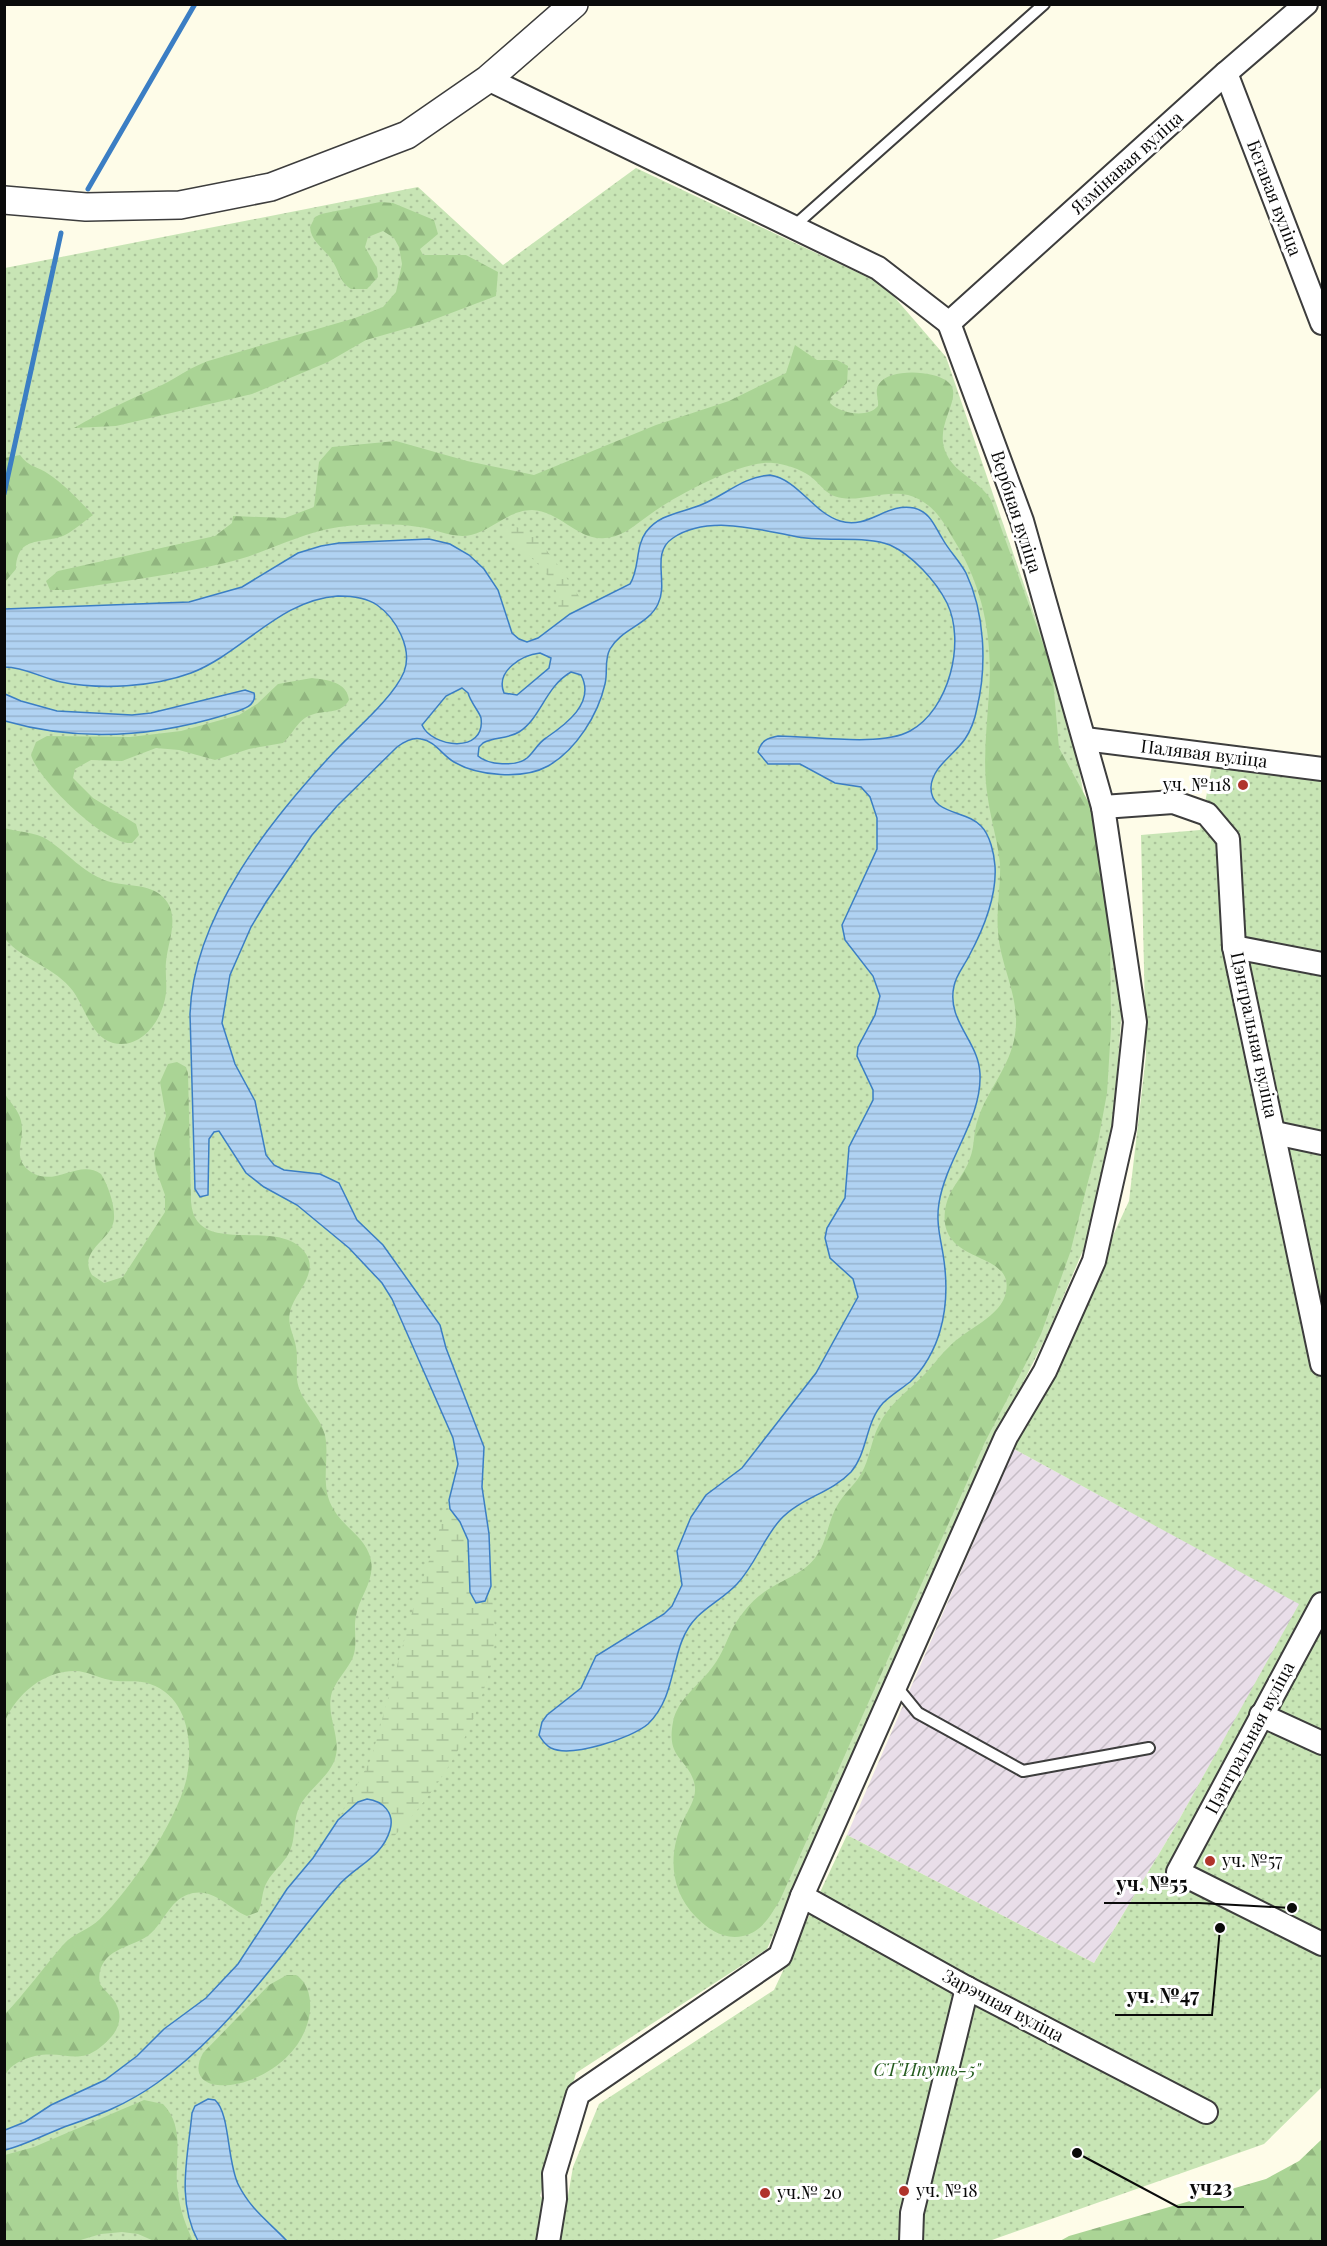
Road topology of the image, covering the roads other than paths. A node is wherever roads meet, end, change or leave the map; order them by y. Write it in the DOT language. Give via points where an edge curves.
graph roads {
  1 [pos="574,4"];
  2 [pos="1044,4"];
  3 [pos="1306,4"];
  4 [pos="1226,73"];
  5 [pos="488,79"];
  6 [pos="4,200"];
  7 [pos="792,228"];
  8 [pos="949,323"];
  9 [pos="1323,323"];
  10 [pos="1085,739"];
  11 [pos="1323,769"];
  12 [pos="1103,807"];
  13 [pos="1234,947"];
  14 [pos="1323,964"];
  15 [pos="1275,1133"];
  16 [pos="1323,1143"];
  17 [pos="1323,1364"];
  18 [pos="1323,1604"];
  19 [pos="895,1686"];
  20 [pos="1261,1715"];
  21 [pos="1323,1743"];
  22 [pos="1149,1748"];
  23 [pos="802,1896"];
  24 [pos="1323,1944"];
  25 [pos="967,1989"];
  26 [pos="1206,2112"];
  27 [pos="548,2241"];
  28 [pos="911,2241"];
  1 -- 5 [label="street"];
  2 -- 7 [label="lane"];
  3 -- 4 [label="street, Язмінавая вуліца"];
  4 -- 8 [label="street, Язмінавая вуліца"];
  4 -- 9 [label="street, Бегавая вуліца"];
  5 -- 6 [label="street" via="407,135 271,187 180,205 86,207"];
  5 -- 7 [label="street"];
  7 -- 8 [label="street" via="878,268"];
  8 -- 10 [label="street, Вербная вуліца" via="1022,521"];
  10 -- 11 [label="street, Палявая вуліца"];
  10 -- 12 [label="street, Вербная вуліца"];
  12 -- 13 [label="street, Цэнтральная вуліца" via="1173,802 1207,814 1228,839"];
  12 -- 19 [label="street, Вербная вуліца" via="1135,1022 1124,1128 1107,1209 1094,1261 1045,1371 1006,1437"];
  13 -- 14 [label="street"];
  13 -- 15 [label="street, Цэнтральная вуліца"];
  15 -- 16 [label="street"];
  15 -- 17 [label="street, Цэнтральная вуліца"];
  18 -- 20 [label="street, Цэнтральная вуліца"];
  19 -- 22 [label="lane" via="918,1713 1023,1771"];
  19 -- 23 [label="street, Вербная вуліца"];
  20 -- 21 [label="street"];
  20 -- 24 [label="street, Цэнтральная вуліца" via="1178,1872"];
  23 -- 25 [label="street, Зарэчная вуліца"];
  23 -- 27 [label="street, Вербная вуліца" via="780,1956 578,2094 554,2174 555,2199"];
  25 -- 26 [label="street, Зарэчная вуліца"];
  25 -- 28 [label="street" via="912,2213"];
}
